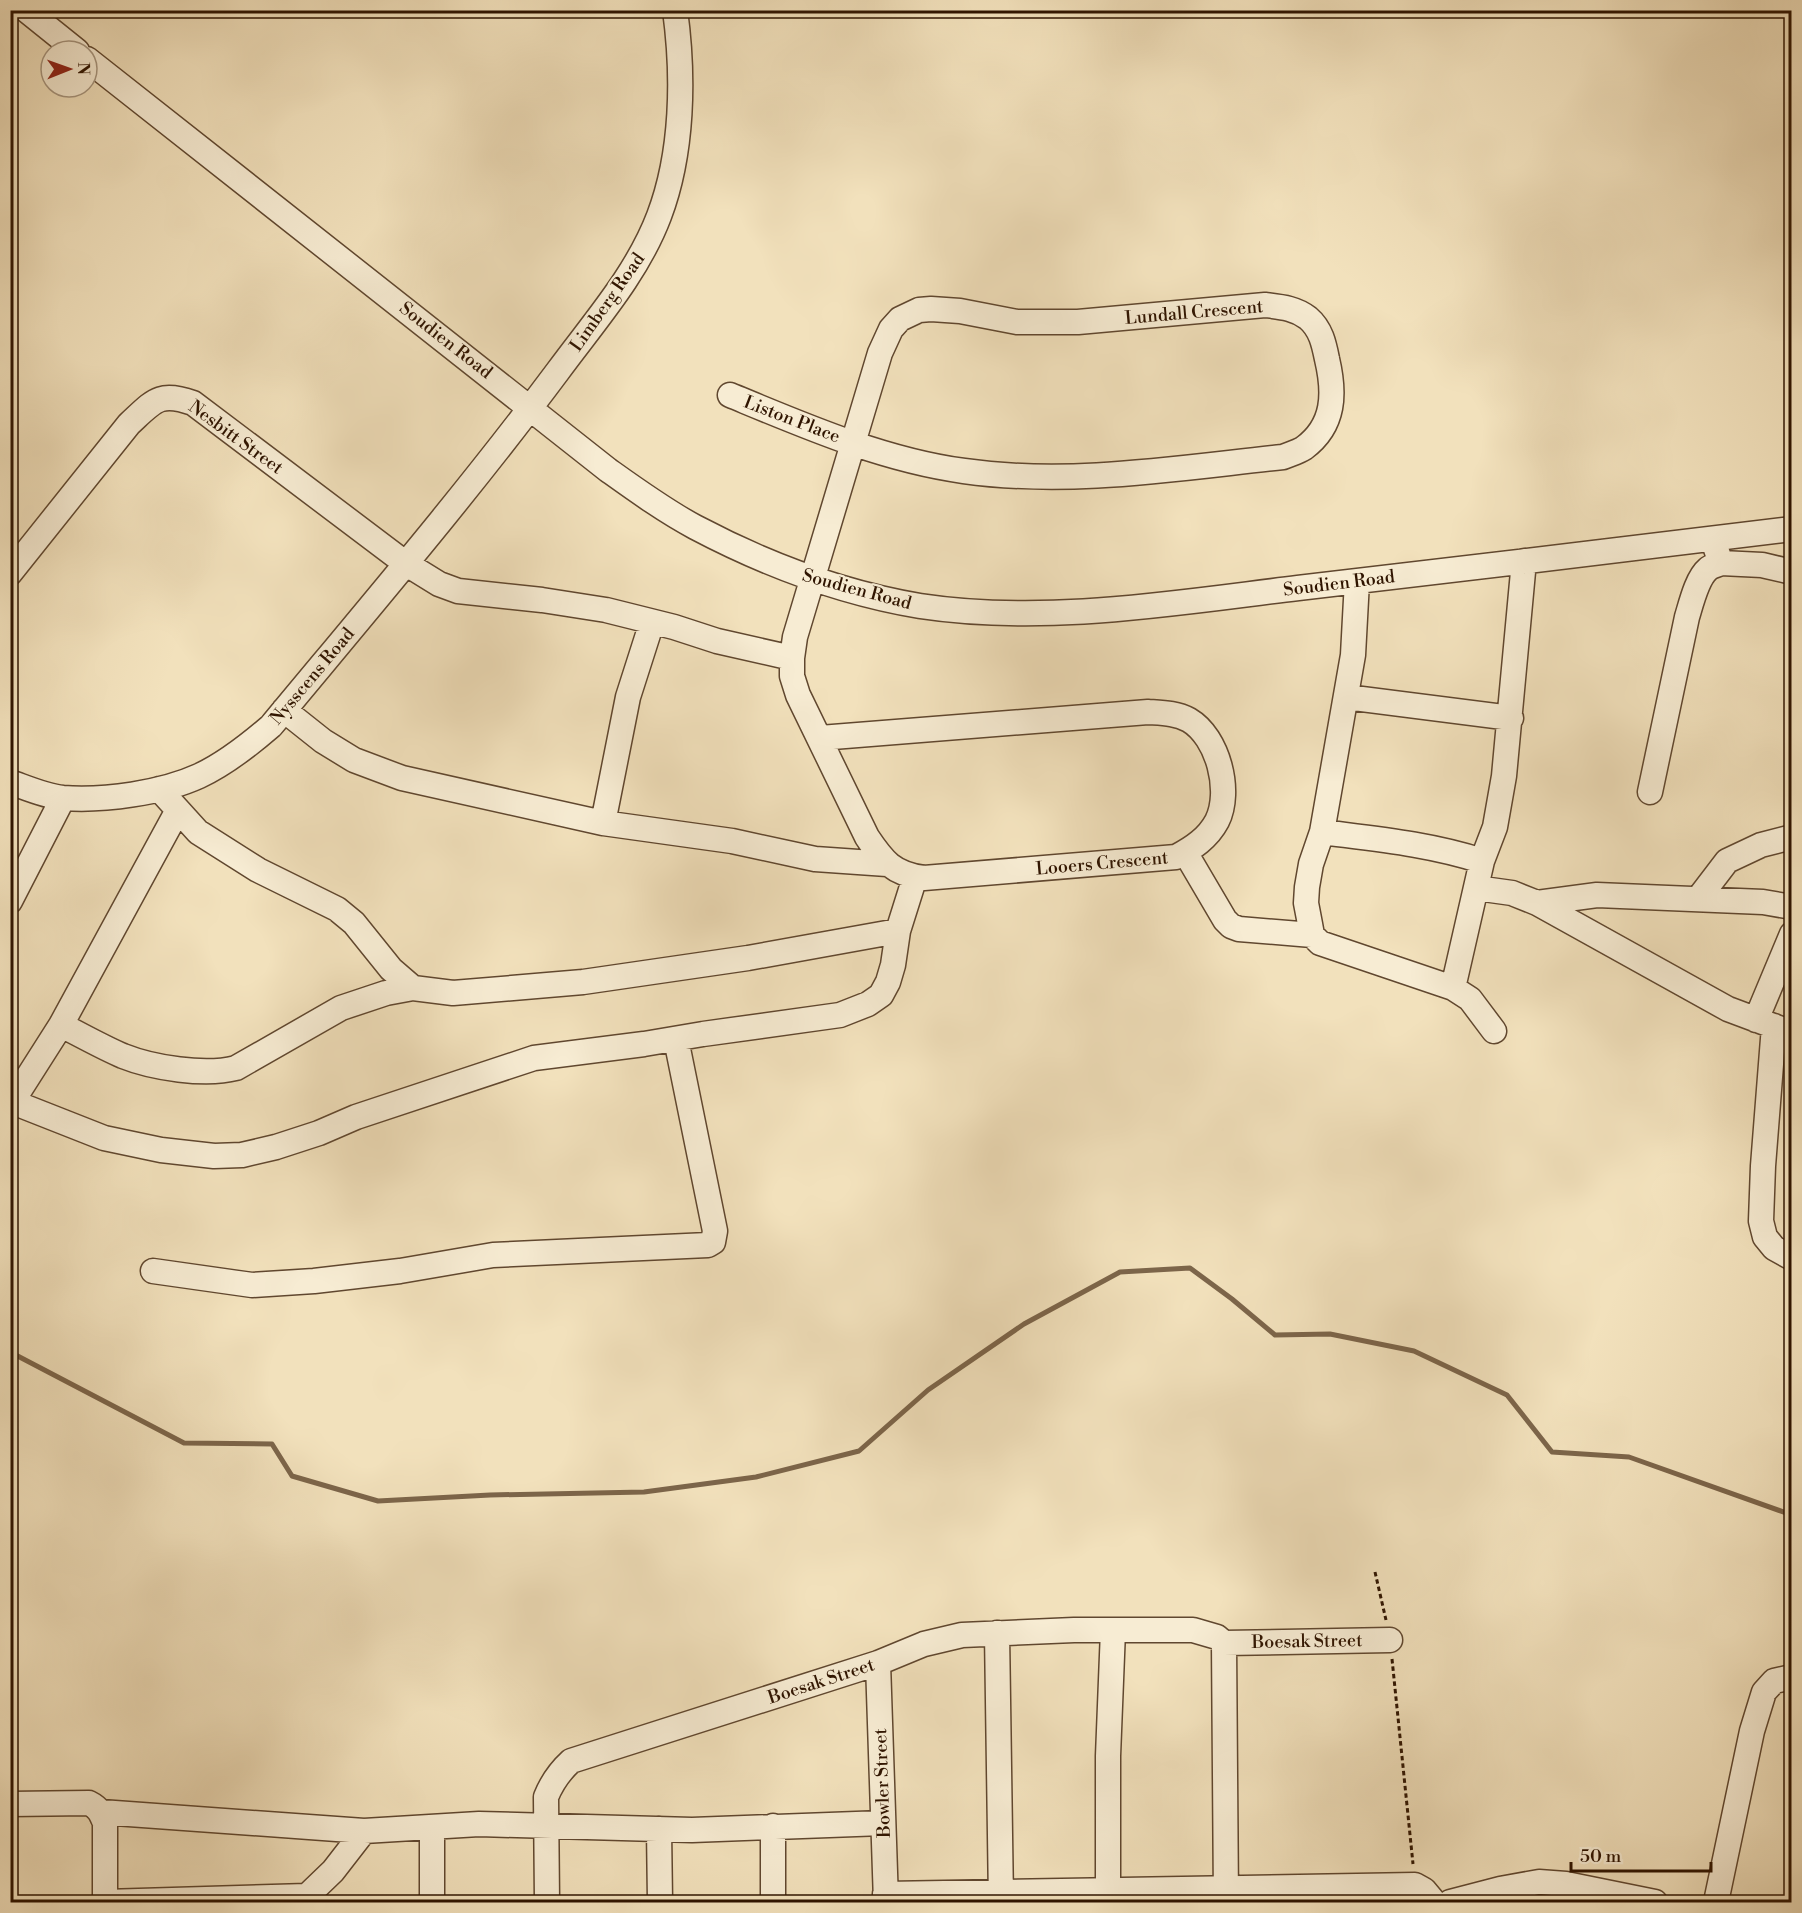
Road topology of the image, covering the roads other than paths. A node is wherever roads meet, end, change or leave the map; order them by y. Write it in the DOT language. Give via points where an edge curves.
graph roads {
  1 [pos="26,10"];
  2 [pos="675,10"];
  3 [pos="62,39"];
  4 [pos="99,68"];
  5 [pos="730,395"];
  6 [pos="531,407"];
  7 [pos="853,443"];
  8 [pos="1791,529"];
  9 [pos="1713,538"];
  10 [pos="1524,561"];
  11 [pos="405,563"];
  12 [pos="1721,563"];
  13 [pos="1791,572"];
  14 [pos="10,573"];
  15 [pos="813,579"];
  16 [pos="1357,581"];
  17 [pos="652,622"];
  18 [pos="792,658"];
  19 [pos="1346,697"];
  20 [pos="284,710"];
  21 [pos="1511,718"];
  22 [pos="820,738"];
  23 [pos="10,782"];
  24 [pos="159,789"];
  25 [pos="1650,792"];
  26 [pos="63,798"];
  27 [pos="178,810"];
  28 [pos="603,822"];
  29 [pos="1322,832"];
  30 [pos="1791,837"];
  31 [pos="1185,852"];
  32 [pos="1482,861"];
  33 [pos="887,864"];
  34 [pos="915,877"];
  35 [pos="1476,888"];
  36 [pos="1698,899"];
  37 [pos="10,901"];
  38 [pos="1538,903"];
  39 [pos="1791,907"];
  40 [pos="898,931"];
  41 [pos="1791,934"];
  42 [pos="1312,935"];
  43 [pos="413,988"];
  44 [pos="1454,988"];
  45 [pos="61,1024"];
  46 [pos="1774,1026"];
  47 [pos="1494,1031"];
  48 [pos="676,1038"];
  49 [pos="11,1102"];
  50 [pos="1791,1258"];
  51 [pos="153,1270"];
  52 [pos="1113,1630"];
  53 [pos="997,1634"];
  54 [pos="1390,1640"];
  55 [pos="1224,1643"];
  56 [pos="878,1663"];
  57 [pos="1791,1677"];
  58 [pos="10,1804"];
  59 [pos="101,1812"];
  60 [pos="883,1823"];
  61 [pos="546,1825"];
  62 [pos="773,1826"];
  63 [pos="432,1827"];
  64 [pos="659,1829"];
  65 [pos="364,1831"];
  66 [pos="1226,1895"];
  67 [pos="1001,1897"];
  68 [pos="1108,1897"];
  69 [pos="886,1898"];
  70 [pos="307,1899"];
  71 [pos="105,1902"];
  72 [pos="432,1902"];
  73 [pos="547,1902"];
  74 [pos="660,1902"];
  75 [pos="773,1902"];
  76 [pos="1434,1902"];
  77 [pos="1450,1902"];
  78 [pos="1655,1902"];
  79 [pos="1716,1902"];
  1 -- 3 [label="street"];
  2 -- 6 [label="street, Limberg Road" via="680,106 674,159 660,214 629,276"];
  4 -- 6 [label="street, Soudien Road"];
  5 -- 7 [label="street, Liston Place"];
  6 -- 11 [label="street, Nysscens Road"];
  6 -- 15 [label="street, Soudien Road" via="608,470 693,526 753,556"];
  7 -- 7 [label="street, Lundall Crescent" via="903,459 964,471 1033,478 1120,474 1283,457 1303,449 1319,433 1332,398 1332,380 1323,338 1310,319 1291,308 1265,305 1078,322 1017,322 960,311 919,310 900,319 891,329 880,352"];
  7 -- 15 [label="street, Lundall Crescent"];
  8 -- 9 [label="street, Soudien Road"];
  9 -- 10 [label="street, Soudien Road"];
  9 -- 12 [label="street"];
  10 -- 16 [label="street, Soudien Road"];
  10 -- 21 [label="street"];
  11 -- 14 [label="street, Nesbitt Street" via="193,403 165,397 151,403 129,424"];
  11 -- 17 [label="street, Nesbitt Street" via="458,591 606,610"];
  11 -- 20 [label="street, Nysscens Road"];
  12 -- 13 [label="street"];
  12 -- 25 [label="street" via="1702,577 1687,617"];
  15 -- 16 [label="street, Soudien Road" via="919,605 1012,613 1084,612"];
  15 -- 18 [label="street, Looers Crescent"];
  16 -- 19 [label="street" via="1353,655"];
  17 -- 18 [label="street, Nesbitt Street"];
  17 -- 28 [label="street" via="628,697"];
  18 -- 22 [label="street, Looers Crescent" via="798,695"];
  19 -- 21 [label="street"];
  19 -- 29 [label="street"];
  20 -- 24 [label="street, Nysscens Road" via="246,748 199,776"];
  20 -- 28 [label="street" via="354,760 402,778"];
  21 -- 32 [label="street" via="1495,827"];
  22 -- 31 [label="street, Looers Crescent" via="1148,712 1176,714 1191,721 1208,739 1223,780 1218,820 1206,837"];
  22 -- 33 [label="street, Looers Crescent" via="867,837"];
  23 -- 26 [label="street, Nysscens Road"];
  24 -- 26 [label="street, Nysscens Road" via="119,797"];
  24 -- 27 [label="street"];
  26 -- 37 [label="street"];
  27 -- 43 [label="street" via="198,832 258,870 337,909"];
  27 -- 45 [label="street"];
  28 -- 33 [label="street" via="732,841 815,859"];
  29 -- 32 [label="street" via="1422,845"];
  29 -- 42 [label="street" via="1307,887"];
  30 -- 36 [label="street" via="1761,844 1727,861"];
  31 -- 34 [label="street, Looers Crescent" via="1176,857"];
  31 -- 42 [label="street" via="1232,926"];
  32 -- 35 [label="street"];
  33 -- 34 [label="street, Looers Crescent"];
  34 -- 40 [label="street"];
  35 -- 38 [label="street" via="1512,893"];
  35 -- 44 [label="street"];
  36 -- 38 [label="street" via="1597,894"];
  36 -- 39 [label="street"];
  38 -- 46 [label="street" via="1728,1009"];
  40 -- 43 [label="street" via="583,982 453,993"];
  40 -- 48 [label="street" via="888,982 868,1004 840,1015"];
  41 -- 46 [label="street"];
  42 -- 44 [label="street" via="1320,943"];
  43 -- 45 [label="street" via="341,1008 236,1068 222,1071 200,1072 147,1064"];
  44 -- 47 [label="street" via="1470,999"];
  45 -- 49 [label="street"];
  46 -- 50 [label="street" via="1761,1221 1765,1237"];
  48 -- 49 [label="street" via="534,1058 319,1133 243,1155 161,1150 104,1138"];
  48 -- 51 [label="street" via="715,1231 713,1242 708,1245 493,1255 400,1271 252,1285"];
  52 -- 53 [label="street, Boesak Street"];
  52 -- 55 [label="street, Boesak Street" via="1193,1630"];
  52 -- 68 [label="street"];
  53 -- 56 [label="street, Boesak Street" via="962,1635 924,1644"];
  53 -- 67 [label="street"];
  54 -- 55 [label="street, Boesak Street"];
  55 -- 66 [label="street"];
  56 -- 60 [label="street, Bowler Street"];
  56 -- 61 [label="street, Boesak Street" via="571,1761 551,1784 546,1797"];
  57 -- 79 [label="street" via="1774,1682 1764,1692 1752,1731"];
  58 -- 59 [label="street" via="89,1803"];
  59 -- 65 [label="street"];
  59 -- 71 [label="street" via="105,1823"];
  60 -- 62 [label="street"];
  60 -- 69 [label="street, Bowler Street"];
  61 -- 63 [label="street"];
  61 -- 64 [label="street"];
  61 -- 73 [label="street, Boesak Street"];
  62 -- 64 [label="street"];
  62 -- 75 [label="street"];
  63 -- 65 [label="street"];
  63 -- 72 [label="street"];
  64 -- 74 [label="street"];
  65 -- 70 [label="street"];
  66 -- 68 [label="street"];
  66 -- 76 [label="street" via="1415,1885"];
  67 -- 68 [label="street"];
  67 -- 69 [label="street"];
  70 -- 71 [label="street"];
  77 -- 78 [label="street" via="1539,1882"];
}
